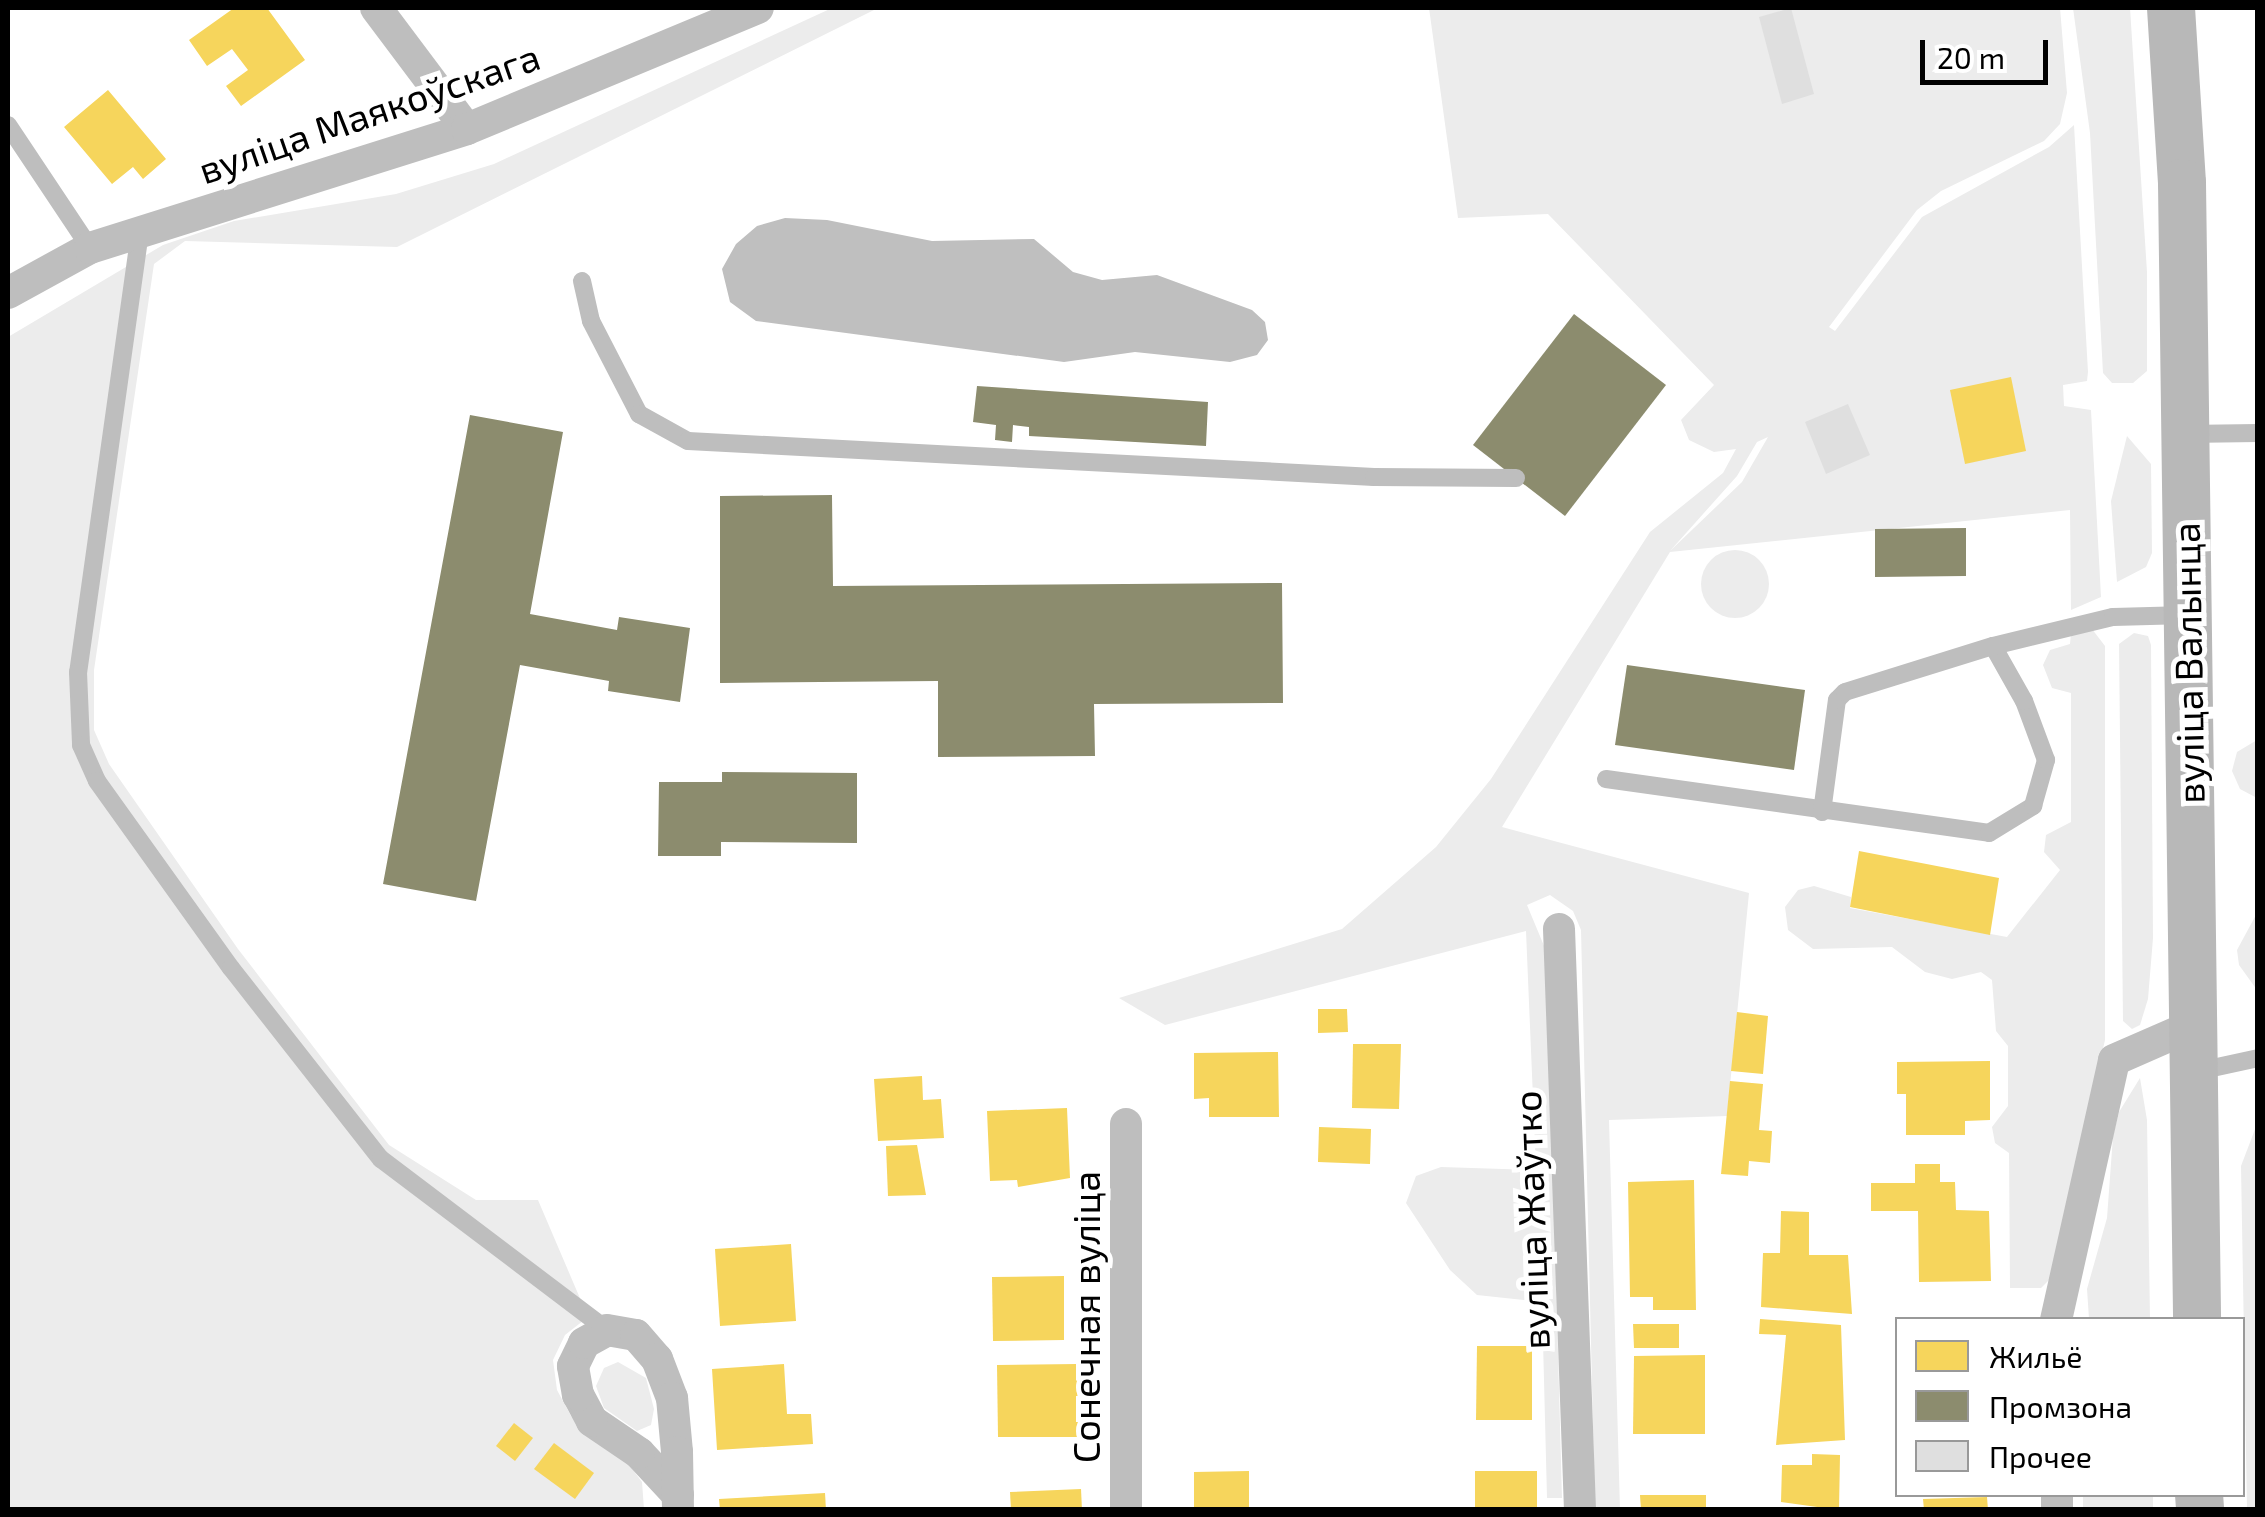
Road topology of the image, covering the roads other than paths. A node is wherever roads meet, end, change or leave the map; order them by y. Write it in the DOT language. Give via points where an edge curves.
graph roads {
  1 [pos="376,8"];
  2 [pos="758,8"];
  3 [pos="2171,8"];
  4 [pos="8,125"];
  5 [pos="467,129"];
  6 [pos="140,232"];
  7 [pos="90,248"];
  8 [pos="582,282"];
  9 [pos="8,293"];
  10 [pos="2258,433"];
  11 [pos="2185,434"];
  12 [pos="1516,478"];
  13 [pos="2188,615"];
  14 [pos="1993,646"];
  15 [pos="1606,778"];
  16 [pos="1822,812"];
  17 [pos="1560,928"];
  18 [pos="2194,1026"];
  19 [pos="2258,1058"];
  20 [pos="2194,1072"];
  21 [pos="1126,1124"];
  22 [pos="2057,1317"];
  23 [pos="2197,1317"];
  24 [pos="607,1330"];
  25 [pos="678,1502"];
  26 [pos="1126,1510"];
  27 [pos="1580,1510"];
  1 -- 5 [label="street"];
  2 -- 5 [label="street, вуліца Маякоўскага"];
  3 -- 11 [label="main road, вуліца Валынца" via="2179,90"];
  4 -- 7 [label="lane"];
  5 -- 6 [label="street, вуліца Маякоўскага"];
  6 -- 7 [label="street, вуліца Маякоўскага"];
  6 -- 24 [label="lane" via="78,672 81,745 98,781 231,968 381,1158"];
  7 -- 9 [label="street, вуліца Маякоўскага"];
  8 -- 12 [label="lane" via="591,321 639,414 688,440 1354,476"];
  10 -- 11 [label="lane"];
  11 -- 13 [label="main road, вуліца Валынца"];
  13 -- 14 [label="lane" via="2113,617"];
  13 -- 18 [label="main road, вуліца Валынца"];
  14 -- 16 [label="lane" via="1844,692 1837,700"];
  14 -- 16 [label="lane" via="2046,760 2033,806 2014,823 1976,834"];
  15 -- 16 [label="lane"];
  17 -- 27 [label="street, вуліца Жаўтко"];
  18 -- 20 [label="main road, вуліца Валынца"];
  18 -- 22 [label="street" via="2114,1060"];
  19 -- 20 [label="lane"];
  20 -- 23 [label="main road, вуліца Валынца"];
  21 -- 26 [label="street, Сонечная вуліца"];
  24 -- 25 [label="street" via="636,1334 656,1359 672,1398"];
  24 -- 25 [label="street" via="584,1343 573,1366 578,1395 592,1421 638,1453"];
}
